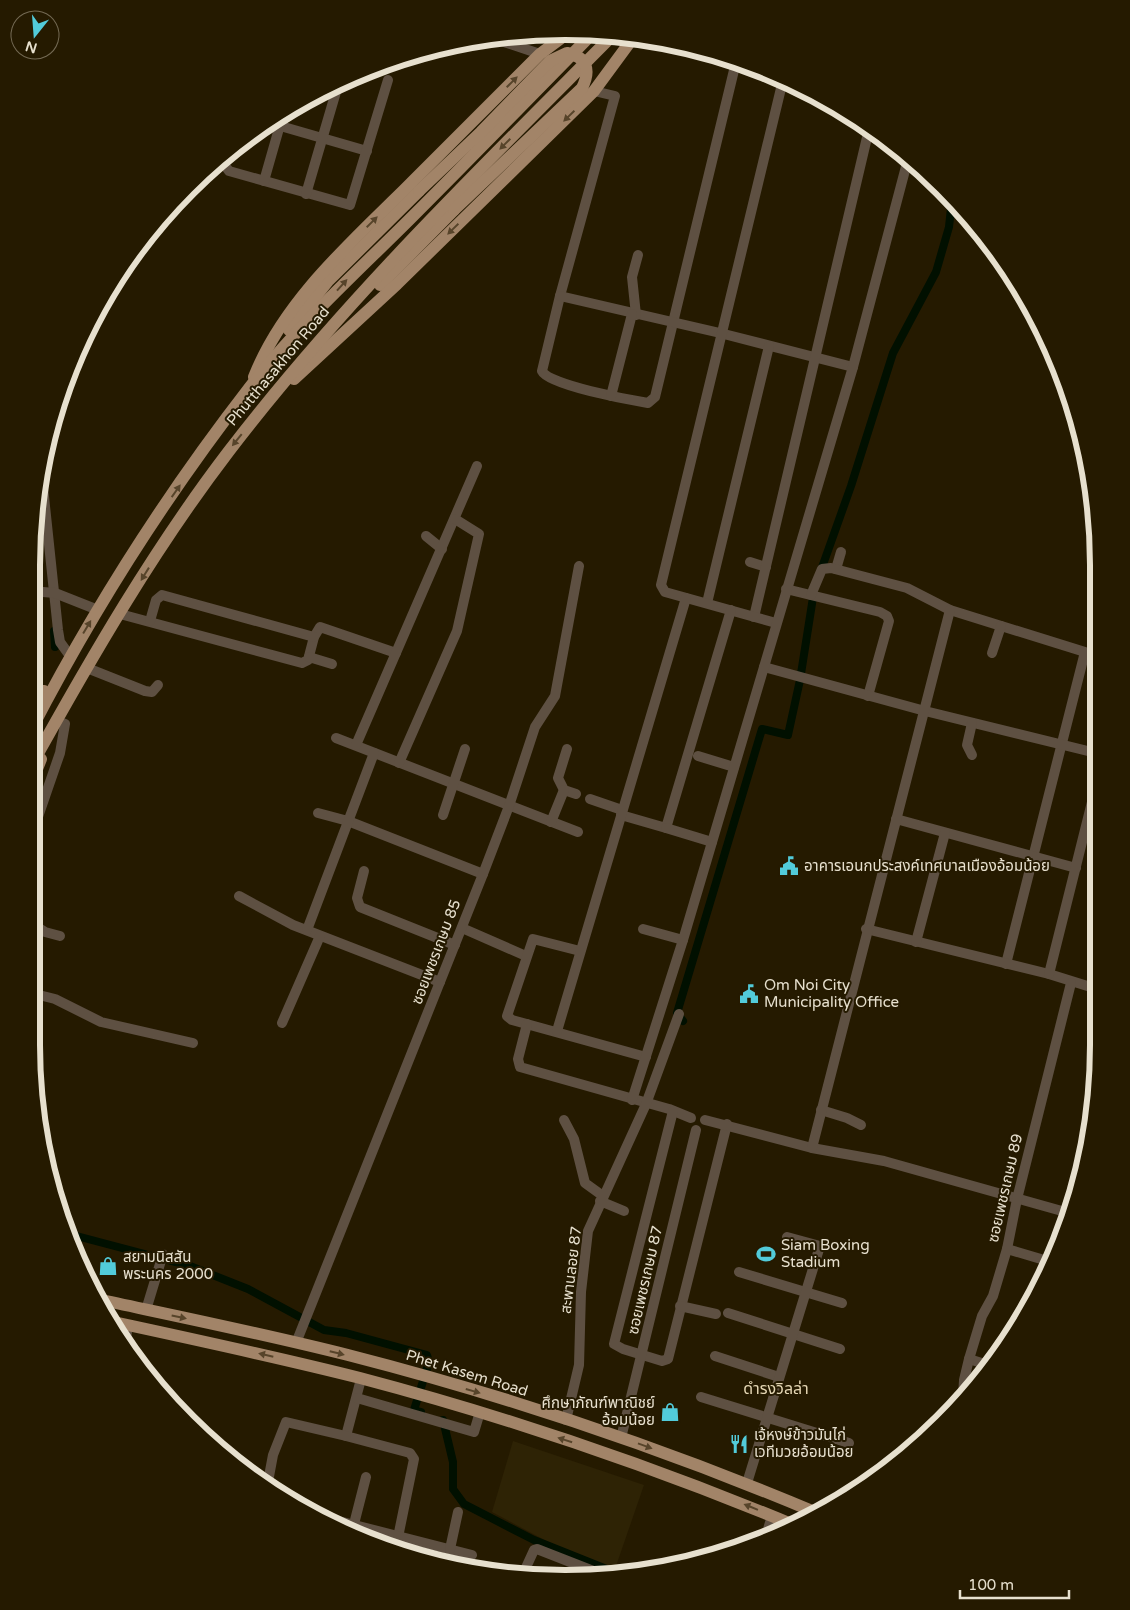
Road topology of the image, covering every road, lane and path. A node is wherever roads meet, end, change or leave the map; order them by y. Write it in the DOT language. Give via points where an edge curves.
graph roads {
  1 [pos="559,40"];
  2 [pos="586,41"];
  3 [pos="607,42"];
  4 [pos="507,43"];
  5 [pos="629,44"];
  6 [pos="540,54"];
  7 [pos="735,68"];
  8 [pos="388,80"];
  9 [pos="781,87"];
  10 [pos="594,91"];
  11 [pos="336,93"];
  12 [pos="280,124"];
  13 [pos="275,127"];
  14 [pos="867,135"];
  15 [pos="322,138"];
  16 [pos="367,151"];
  17 [pos="225,165"];
  18 [pos="906,166"];
  19 [pos="264,181"];
  20 [pos="306,194"];
  21 [pos="638,256"];
  22 [pos="560,296"];
  23 [pos="634,314"];
  24 [pos="674,323"];
  25 [pos="720,332"];
  26 [pos="769,346"];
  27 [pos="816,357"];
  28 [pos="853,367"];
  29 [pos="251,386"];
  30 [pos="611,396"];
  31 [pos="268,402"];
  32 [pos="477,466"];
  33 [pos="44,496"];
  34 [pos="455,520"];
  35 [pos="426,536"];
  36 [pos="442,549"];
  37 [pos="841,552"];
  38 [pos="750,562"];
  39 [pos="579,566"];
  40 [pos="766,567"];
  41 [pos="836,569"];
  42 [pos="786,589"];
  43 [pos="40,592"];
  44 [pos="54,593"];
  45 [pos="811,595"];
  46 [pos="686,598"];
  47 [pos="707,603"];
  48 [pos="98,610"];
  49 [pos="731,610"];
  50 [pos="950,610"];
  51 [pos="120,614"];
  52 [pos="754,617"];
  53 [pos="150,621"];
  54 [pos="776,623"];
  55 [pos="1001,626"];
  56 [pos="314,638"];
  57 [pos="396,653"];
  58 [pos="992,653"];
  59 [pos="70,656"];
  60 [pos="309,658"];
  61 [pos="332,664"];
  62 [pos="87,668"];
  63 [pos="764,668"];
  64 [pos="62,669"];
  65 [pos="158,685"];
  66 [pos="868,696"];
  67 [pos="40,697"];
  68 [pos="925,711"];
  69 [pos="40,712"];
  70 [pos="972,723"];
  71 [pos="58,724"];
  72 [pos="336,738"];
  73 [pos="1060,745"];
  74 [pos="356,746"];
  75 [pos="464,749"];
  76 [pos="567,749"];
  77 [pos="40,752"];
  78 [pos="1090,752"];
  79 [pos="374,753"];
  80 [pos="972,755"];
  81 [pos="698,756"];
  82 [pos="399,763"];
  83 [pos="40,764"];
  84 [pos="734,767"];
  85 [pos="453,784"];
  86 [pos="564,790"];
  87 [pos="576,794"];
  88 [pos="590,799"];
  89 [pos="509,806"];
  90 [pos="40,811"];
  91 [pos="1090,811"];
  92 [pos="318,813"];
  93 [pos="622,813"];
  94 [pos="443,816"];
  95 [pos="896,819"];
  96 [pos="348,821"];
  97 [pos="551,822"];
  98 [pos="666,828"];
  99 [pos="578,832"];
  100 [pos="945,832"];
  101 [pos="712,842"];
  102 [pos="1033,857"];
  103 [pos="1076,868"];
  104 [pos="364,871"];
  105 [pos="483,874"];
  106 [pos="239,896"];
  107 [pos="462,928"];
  108 [pos="40,929"];
  109 [pos="643,929"];
  110 [pos="307,930"];
  111 [pos="866,930"];
  112 [pos="60,936"];
  113 [pos="320,936"];
  114 [pos="683,940"];
  115 [pos="916,942"];
  116 [pos="455,945"];
  117 [pos="580,951"];
  118 [pos="526,956"];
  119 [pos="1006,964"];
  120 [pos="1049,974"];
  121 [pos="440,982"];
  122 [pos="1072,983"];
  123 [pos="1090,988"];
  124 [pos="40,995"];
  125 [pos="679,1014"];
  126 [pos="282,1023"];
  127 [pos="527,1024"];
  128 [pos="557,1031"];
  129 [pos="193,1043"];
  130 [pos="646,1057"];
  131 [pos="632,1100"];
  132 [pos="646,1104"];
  133 [pos="821,1110"];
  134 [pos="673,1111"];
  135 [pos="691,1118"];
  136 [pos="564,1120"];
  137 [pos="704,1120"];
  138 [pos="727,1124"];
  139 [pos="861,1125"];
  140 [pos="696,1130"];
  141 [pos="812,1148"];
  142 [pos="601,1199"];
  143 [pos="1016,1199"];
  144 [pos="624,1211"];
  145 [pos="1063,1211"];
  146 [pos="787,1237"];
  147 [pos="1007,1249"];
  148 [pos="163,1254"];
  149 [pos="1044,1260"];
  150 [pos="740,1272"];
  151 [pos="806,1292"];
  152 [pos="106,1301"];
  153 [pos="842,1303"];
  154 [pos="680,1306"];
  155 [pos="146,1310"];
  156 [pos="728,1313"];
  157 [pos="716,1314"];
  158 [pos="119,1323"];
  159 [pos="128,1325"];
  160 [pos="793,1333"];
  161 [pos="127,1335"];
  162 [pos="298,1337"];
  163 [pos="840,1349"];
  164 [pos="642,1354"];
  165 [pos="715,1356"];
  166 [pos="969,1360"];
  167 [pos="983,1364"];
  168 [pos="779,1376"];
  169 [pos="361,1379"];
  170 [pos="964,1387"];
  171 [pos="701,1397"];
  172 [pos="357,1398"];
  173 [pos="480,1412"];
  174 [pos="767,1417"];
  175 [pos="566,1420"];
  176 [pos="589,1427"];
  177 [pos="346,1436"];
  178 [pos="621,1438"];
  179 [pos="849,1443"];
  180 [pos="583,1446"];
  181 [pos="616,1457"];
  182 [pos="697,1465"];
  183 [pos="366,1477"];
  184 [pos="269,1479"];
  185 [pos="747,1483"];
  186 [pos="692,1484"];
  187 [pos="810,1509"];
  188 [pos="458,1512"];
  189 [pos="772,1516"];
  190 [pos="785,1521"];
  191 [pos="347,1522"];
  192 [pos="354,1524"];
  193 [pos="768,1529"];
  194 [pos="399,1536"];
  195 [pos="397,1542"];
  196 [pos="450,1549"];
  197 [pos="472,1555"];
  198 [pos="526,1569"];
  199 [pos="589,1569"];
  1 -- 6 [label="main road"];
  29 -- 2 [label="main road, Phutthasakhon Road, one-way" via="348,278"];
  3 -- 31 [label="main road, Phutthasakhon Road, one-way" via="355,300"];
  4 -- 6 [label="street"];
  5 -- 10 [label="main road"];
  29 -- 6 [label="main road, one-way" via="278,332 324,272"];
  7 -- 24 [label="street"];
  8 -- 16 [label="street"];
  9 -- 25 [label="street"];
  10 -- 22 [label="street" via="615,96"];
  10 -- 31 [label="main road, one-way" via="397,284"];
  11 -- 15 [label="street"];
  12 -- 15 [label="street"];
  13 -- 19 [label="street"];
  14 -- 27 [label="street"];
  15 -- 16 [label="street"];
  15 -- 20 [label="street"];
  16 -- 20 [label="street" via="350,205"];
  17 -- 19 [label="street" via="229,170"];
  18 -- 28 [label="street"];
  19 -- 20 [label="street"];
  21 -- 23 [label="street" via="632,277"];
  22 -- 23 [label="street"];
  22 -- 30 [label="street" via="542,371 544,375"];
  23 -- 24 [label="street"];
  23 -- 30 [label="street"];
  24 -- 25 [label="street"];
  24 -- 30 [label="street" via="653,402"];
  25 -- 26 [label="street"];
  25 -- 46 [label="street" via="661,585 663,591"];
  26 -- 27 [label="street"];
  26 -- 47 [label="street"];
  27 -- 28 [label="street"];
  27 -- 40 [label="street"];
  28 -- 42 [label="street"];
  29 -- 31 [label="main road, bridge" via="280,342 328,281 550,61 567,53 582,58 588,72 582,88 454,210"];
  48 -- 29 [label="main road, Phutthasakhon Road, one-way" via="168,502"];
  31 -- 51 [label="main road, Phutthasakhon Road, one-way" via="200,490"];
  32 -- 34 [label="street"];
  33 -- 44 [label="street"];
  34 -- 36 [label="street"];
  34 -- 82 [label="street" via="479,534 475,555 457,631"];
  35 -- 36 [label="street"];
  36 -- 57 [label="street"];
  37 -- 41 [label="street"];
  38 -- 40 [label="street"];
  39 -- 89 [label="street, ซอยเพชรเกษม 85" via="555,696 536,727"];
  40 -- 52 [label="street"];
  41 -- 45 [label="street" via="822,569"];
  41 -- 50 [label="street" via="907,588"];
  42 -- 45 [label="street"];
  42 -- 54 [label="street"];
  43 -- 44 [label="street"];
  44 -- 48 [label="street"];
  44 -- 59 [label="street" via="60,642"];
  45 -- 66 [label="street" via="887,616 889,621"];
  46 -- 47 [label="street"];
  46 -- 93 [label="street"];
  47 -- 49 [label="street"];
  59 -- 48 [label="main road, Phutthasakhon Road, one-way"];
  49 -- 52 [label="street"];
  49 -- 98 [label="street"];
  50 -- 55 [label="street"];
  50 -- 68 [label="street"];
  51 -- 53 [label="street"];
  51 -- 62 [label="main road, Phutthasakhon Road"];
  52 -- 54 [label="street"];
  53 -- 56 [label="street" via="156,600 162,595"];
  53 -- 60 [label="street" via="302,663"];
  54 -- 63 [label="street"];
  55 -- 58 [label="street"];
  55 -- 73 [label="street" via="1085,652"];
  56 -- 57 [label="street" via="322,627"];
  56 -- 60 [label="street"];
  57 -- 74 [label="street"];
  59 -- 64 [label="main road, Phutthasakhon Road"];
  60 -- 61 [label="street"];
  62 -- 65 [label="street" via="145,691 152,692"];
  62 -- 71 [label="main road, Phutthasakhon Road"];
  63 -- 66 [label="street"];
  63 -- 84 [label="street"];
  64 -- 67 [label="main road"];
  64 -- 69 [label="main road, Phutthasakhon Road"];
  66 -- 68 [label="street"];
  68 -- 70 [label="street"];
  68 -- 95 [label="street"];
  70 -- 73 [label="street"];
  70 -- 80 [label="street" via="967,745"];
  71 -- 77 [label="main road, Phutthasakhon Road"];
  71 -- 83 [label="main road"];
  71 -- 90 [label="street" via="60,753"];
  72 -- 74 [label="street"];
  73 -- 78 [label="street"];
  73 -- 102 [label="street"];
  74 -- 79 [label="street"];
  75 -- 85 [label="street"];
  76 -- 86 [label="street" via="558,778"];
  79 -- 82 [label="street"];
  79 -- 96 [label="street"];
  81 -- 84 [label="street"];
  82 -- 85 [label="street"];
  84 -- 101 [label="street"];
  85 -- 89 [label="street"];
  85 -- 94 [label="street"];
  86 -- 87 [label="street"];
  86 -- 97 [label="street"];
  88 -- 93 [label="street"];
  89 -- 97 [label="street"];
  89 -- 105 [label="street, ซอยเพชรเกษม 85"];
  91 -- 103 [label="street"];
  92 -- 96 [label="street"];
  93 -- 98 [label="street"];
  93 -- 117 [label="street"];
  95 -- 100 [label="street"];
  95 -- 111 [label="street"];
  96 -- 105 [label="street"];
  96 -- 110 [label="street"];
  97 -- 99 [label="street"];
  98 -- 101 [label="street"];
  100 -- 102 [label="street"];
  100 -- 115 [label="street"];
  101 -- 114 [label="street"];
  102 -- 103 [label="street"];
  102 -- 119 [label="street"];
  103 -- 120 [label="street"];
  104 -- 116 [label="street" via="358,898 360,907"];
  105 -- 107 [label="street, ซอยเพชรเกษม 85"];
  106 -- 110 [label="street"];
  107 -- 116 [label="street, ซอยเพชรเกษม 85"];
  107 -- 118 [label="street"];
  108 -- 112 [label="street"];
  109 -- 114 [label="street"];
  110 -- 113 [label="street"];
  111 -- 115 [label="street"];
  111 -- 133 [label="street"];
  113 -- 121 [label="street"];
  113 -- 126 [label="street"];
  114 -- 130 [label="street"];
  115 -- 119 [label="street"];
  116 -- 121 [label="street, ซอยเพชรเกษม 85"];
  117 -- 118 [label="street" via="536,939"];
  117 -- 128 [label="street"];
  118 -- 127 [label="street" via="507,1016"];
  119 -- 120 [label="street"];
  120 -- 122 [label="street"];
  121 -- 162 [label="street, ซอยเพชรเกษม 85"];
  122 -- 123 [label="street"];
  122 -- 143 [label="street, ซอยเพชรเกษม 89"];
  124 -- 129 [label="street" via="102,1022"];
  125 -- 132 [label="street, สะพานลอย 87"];
  127 -- 128 [label="street"];
  127 -- 131 [label="street" via="518,1059 520,1067"];
  128 -- 130 [label="street"];
  130 -- 131 [label="street"];
  131 -- 132 [label="street"];
  132 -- 134 [label="street"];
  132 -- 142 [label="street, สะพานลอย 87" via="619,1167"];
  133 -- 139 [label="street"];
  133 -- 141 [label="street"];
  134 -- 135 [label="street"];
  134 -- 164 [label="street" via="614,1344"];
  135 -- 137 [label="street" via="698,1115"];
  135 -- 140 [label="street" via="690,1125"];
  136 -- 142 [label="street" via="574,1139 585,1183"];
  137 -- 138 [label="street"];
  137 -- 140 [label="street" via="702,1128"];
  138 -- 141 [label="street"];
  138 -- 154 [label="street"];
  140 -- 164 [label="street, ซอยเพชรเกษม 87"];
  141 -- 143 [label="street" via="884,1161"];
  142 -- 144 [label="street"];
  142 -- 175 [label="street, สะพานลอย 87" via="588,1231 581,1292 579,1365"];
  143 -- 145 [label="street"];
  143 -- 147 [label="street, ซอยเพชรเกษม 89"];
  146 -- 151 [label="street" via="820,1246"];
  147 -- 149 [label="street"];
  147 -- 166 [label="street, ซอยเพชรเกษม 89" via="994,1296 982,1316"];
  148 -- 155 [label="street"];
  150 -- 151 [label="street"];
  151 -- 153 [label="street"];
  151 -- 160 [label="street"];
  152 -- 155 [label="main road, Phet Kasem Road"];
  154 -- 157 [label="street"];
  154 -- 164 [label="street" via="668,1360"];
  155 -- 162 [label="main road, Phet Kasem Road, one-way"];
  156 -- 160 [label="street"];
  158 -- 159 [label="main road"];
  159 -- 161 [label="street"];
  169 -- 159 [label="main road, one-way"];
  160 -- 163 [label="street"];
  160 -- 168 [label="street"];
  162 -- 175 [label="main road, Phet Kasem Road, one-way"];
  164 -- 178 [label="street, ซอยเพชรเกษม 87"];
  165 -- 168 [label="street"];
  166 -- 167 [label="street"];
  166 -- 170 [label="street, ซอยเพชรเกษม 89"];
  168 -- 174 [label="street"];
  169 -- 172 [label="street"];
  169 -- 173 [label="main road"];
  171 -- 174 [label="street"];
  172 -- 173 [label="street" via="474,1432"];
  172 -- 177 [label="street"];
  180 -- 173 [label="main road, one-way"];
  174 -- 179 [label="street"];
  174 -- 185 [label="street"];
  175 -- 176 [label="main road, Phet Kasem Road"];
  176 -- 178 [label="main road, Phet Kasem Road"];
  176 -- 180 [label="main road"];
  177 -- 184 [label="street" via="286,1422 273,1455"];
  177 -- 194 [label="street" via="410,1453 414,1457"];
  178 -- 181 [label="main road"];
  178 -- 182 [label="main road, Phet Kasem Road, one-way"];
  180 -- 181 [label="main road"];
  181 -- 186 [label="main road"];
  182 -- 185 [label="main road, Phet Kasem Road"];
  182 -- 186 [label="main road"];
  183 -- 192 [label="street"];
  185 -- 187 [label="main road, Phet Kasem Road"];
  189 -- 186 [label="main road, one-way"];
  188 -- 196 [label="street"];
  189 -- 190 [label="main road"];
  189 -- 193 [label="street"];
  191 -- 192 [label="street"];
  192 -- 194 [label="street"];
  194 -- 195 [label="street"];
  194 -- 196 [label="street"];
  196 -- 197 [label="street"];
  198 -- 199 [label="street" via="537,1549"];
}
